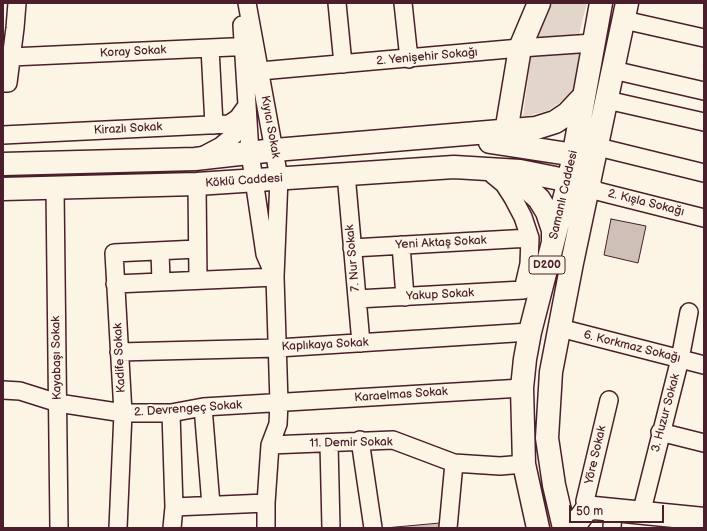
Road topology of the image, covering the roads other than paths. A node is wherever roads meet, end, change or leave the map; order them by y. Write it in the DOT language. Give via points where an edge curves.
graph roads {
  1 [pos="17,3"];
  2 [pos="242,3"];
  3 [pos="247,3"];
  4 [pos="337,3"];
  5 [pos="403,3"];
  6 [pos="539,3"];
  7 [pos="601,3"];
  8 [pos="626,11"];
  9 [pos="9,28"];
  10 [pos="704,38"];
  11 [pos="593,43"];
  12 [pos="248,46"];
  13 [pos="210,48"];
  14 [pos="520,48"];
  15 [pos="11,57"];
  16 [pos="409,59"];
  17 [pos="343,64"];
  18 [pos="613,70"];
  19 [pos="260,71"];
  20 [pos="3,84"];
  21 [pos="704,91"];
  22 [pos="583,97"];
  23 [pos="606,100"];
  24 [pos="246,107"];
  25 [pos="704,122"];
  26 [pos="214,125"];
  27 [pos="506,132"];
  28 [pos="3,135"];
  29 [pos="421,139"];
  30 [pos="275,150"];
  31 [pos="250,153"];
  32 [pos="596,153"];
  33 [pos="574,154"];
  34 [pos="195,159"];
  35 [pos="3,164"];
  36 [pos="485,168"];
  37 [pos="704,173"];
  38 [pos="346,174"];
  39 [pos="279,178"];
  40 [pos="253,180"];
  41 [pos="197,184"];
  42 [pos="583,185"];
  43 [pos="3,189"];
  44 [pos="55,189"];
  45 [pos="704,218"];
  46 [pos="530,238"];
  47 [pos="553,242"];
  48 [pos="401,245"];
  49 [pos="352,248"];
  50 [pos="197,249"];
  51 [pos="160,251"];
  52 [pos="275,277"];
  53 [pos="198,280"];
  54 [pos="161,282"];
  55 [pos="115,284"];
  56 [pos="405,297"];
  57 [pos="357,299"];
  58 [pos="689,312"];
  59 [pos="560,328"];
  60 [pos="530,332"];
  61 [pos="361,343"];
  62 [pos="278,348"];
  63 [pos="120,352"];
  64 [pos="680,359"];
  65 [pos="704,365"];
  66 [pos="522,388"];
  67 [pos="3,390"];
  68 [pos="609,400"];
  69 [pos="58,403"];
  70 [pos="279,403"];
  71 [pos="203,408"];
  72 [pos="123,413"];
  73 [pos="170,413"];
  74 [pos="660,432"];
  75 [pos="360,440"];
  76 [pos="704,443"];
  77 [pos="329,444"];
  78 [pos="270,445"];
  79 [pos="454,463"];
  80 [pos="524,464"];
  81 [pos="554,485"];
  82 [pos="266,503"];
  83 [pos="210,505"];
  84 [pos="585,505"];
  85 [pos="174,506"];
  86 [pos="641,514"];
  87 [pos="534,517"];
  88 [pos="612,519"];
  89 [pos="694,522"];
  90 [pos="59,528"];
  91 [pos="118,528"];
  92 [pos="172,528"];
  93 [pos="266,528"];
  94 [pos="331,528"];
  95 [pos="373,528"];
  96 [pos="448,528"];
  97 [pos="538,528"];
  98 [pos="564,528"];
  99 [pos="573,528"];
  1 -- 9 [label="street"];
  2 -- 12 [label="street"];
  3 -- 12 [label="street, Kıyıcı Sokak"];
  4 -- 17 [label="street"];
  5 -- 16 [label="street"];
  6 -- 14 [label="main road"];
  7 -- 11 [label="main road, Samanlı Caddesi / D200"];
  8 -- 10 [label="street"];
  8 -- 18 [label="main road, Samanlı Caddesi / D200"];
  9 -- 15 [label="street"];
  11 -- 14 [label="street, 2. Yenişehir Sokağı"];
  11 -- 22 [label="main road, Samanlı Caddesi / D200"];
  12 -- 13 [label="street, Koray Sokak"];
  12 -- 19 [label="street, Kıyıcı Sokak"];
  12 -- 24 [label="street"];
  13 -- 15 [label="street, Koray Sokak"];
  13 -- 26 [label="street"];
  14 -- 16 [label="street, 2. Yenişehir Sokağı"];
  14 -- 27 [label="main road"];
  15 -- 20 [label="street" via="8,83"];
  16 -- 17 [label="street, 2. Yenişehir Sokağı"];
  17 -- 19 [label="street, 2. Yenişehir Sokağı"];
  18 -- 21 [label="street"];
  18 -- 23 [label="main road, Samanlı Caddesi / D200"];
  19 -- 30 [label="street, Kıyıcı Sokak"];
  22 -- 27 [label="main road" via="567,114 555,122 536,128"];
  22 -- 33 [label="main road, Samanlı Caddesi / D200"];
  23 -- 25 [label="street"];
  23 -- 32 [label="main road, Samanlı Caddesi / D200"];
  24 -- 26 [label="street, Kirazlı Sokak" via="238,118 229,124"];
  24 -- 31 [label="street"];
  24 -- 34 [label="street" via="242,122 233,136 221,146"];
  26 -- 28 [label="street, Kirazlı Sokak"];
  27 -- 29 [label="main road"];
  29 -- 30 [label="main road"];
  29 -- 33 [label="main road" via="496,142"];
  30 -- 31 [label="main road"];
  30 -- 39 [label="street, Kıyıcı Sokak"];
  31 -- 34 [label="main road"];
  31 -- 40 [label="street"];
  32 -- 33 [label="main road"];
  32 -- 37 [label="street"];
  32 -- 42 [label="main road, Samanlı Caddesi / D200"];
  33 -- 42 [label="main road, Samanlı Caddesi / D200"];
  34 -- 35 [label="main road"];
  36 -- 38 [label="main road, Köklü Caddesi" via="454,167"];
  36 -- 42 [label="main road, Köklü Caddesi" via="520,171"];
  36 -- 46 [label="street" via="504,184 523,216"];
  36 -- 47 [label="main road" via="526,187 539,199 553,230"];
  38 -- 39 [label="main road, Köklü Caddesi"];
  38 -- 49 [label="street, 7. Nur Sokak"];
  39 -- 40 [label="main road, Köklü Caddesi"];
  39 -- 52 [label="street, Kıyıcı Sokak"];
  40 -- 41 [label="main road, Köklü Caddesi"];
  40 -- 52 [label="street" via="265,254"];
  41 -- 44 [label="main road, Köklü Caddesi"];
  41 -- 50 [label="street"];
  42 -- 45 [label="street, 2. Kışla Sokağı"];
  42 -- 47 [label="main road, Samanlı Caddesi / D200"];
  42 -- 59 [label="main road, Samanlı Caddesi / D200"];
  43 -- 44 [label="main road, Köklü Caddesi"];
  44 -- 69 [label="street, Kayabaşı Sokak"];
  46 -- 48 [label="street, Yeni Aktaş Sokak"];
  46 -- 56 [label="street, Yakup Sokak" via="529,264 523,290"];
  47 -- 60 [label="main road, Samanlı Caddesi / D200"];
  48 -- 49 [label="street, Yeni Aktaş Sokak"];
  48 -- 56 [label="street"];
  49 -- 57 [label="street, 7. Nur Sokak"];
  50 -- 51 [label="street"];
  50 -- 53 [label="street"];
  51 -- 54 [label="street"];
  51 -- 55 [label="street, Kadife Sokak" via="114,253"];
  52 -- 53 [label="street"];
  52 -- 62 [label="street, Kıyıcı Sokak"];
  53 -- 54 [label="street"];
  54 -- 55 [label="street"];
  55 -- 63 [label="street, Kadife Sokak"];
  56 -- 57 [label="street, Yakup Sokak"];
  57 -- 61 [label="street, 7. Nur Sokak"];
  58 -- 64 [label="street, 3. Huzur Sokak"];
  59 -- 64 [label="street, 6. Korkmaz Sokağı"];
  59 -- 81 [label="main road, Samanlı Caddesi / D200" via="551,372 548,408 547,438"];
  60 -- 61 [label="street, Kaplıkaya Sokak"];
  60 -- 66 [label="main road, Samanlı Caddesi / D200" via="524,359"];
  61 -- 62 [label="street, Kaplıkaya Sokak"];
  62 -- 63 [label="street, Kaplıkaya Sokak"];
  62 -- 70 [label="street, Kıyıcı Sokak"];
  63 -- 72 [label="street, Kadife Sokak"];
  64 -- 65 [label="street, 6. Korkmaz Sokağı"];
  64 -- 74 [label="street, 3. Huzur Sokak"];
  66 -- 70 [label="street, Karaelmas Sokak"];
  66 -- 80 [label="main road, Samanlı Caddesi / D200"];
  67 -- 69 [label="street, 2. Devrengeç Sokak" via="20,391"];
  68 -- 84 [label="street, Yöre Sokak"];
  69 -- 72 [label="street, 2. Devrengeç Sokak"];
  69 -- 90 [label="street, Kayabaşı Sokak"];
  70 -- 71 [label="street, 2. Devrengeç Sokak"];
  70 -- 78 [label="street, Kıyıcı Sokak" via="278,424"];
  71 -- 73 [label="street, 2. Devrengeç Sokak"];
  71 -- 83 [label="street"];
  72 -- 73 [label="street, 2. Devrengeç Sokak"];
  72 -- 91 [label="street, Kadife Sokak"];
  73 -- 85 [label="street"];
  74 -- 76 [label="street"];
  74 -- 86 [label="street, 3. Huzur Sokak"];
  75 -- 77 [label="street, 11. Demir Sokak"];
  75 -- 79 [label="street, 11. Demir Sokak" via="393,440"];
  75 -- 95 [label="street"];
  77 -- 78 [label="street, 11. Demir Sokak"];
  77 -- 94 [label="street"];
  78 -- 82 [label="street, Kıyıcı Sokak"];
  79 -- 80 [label="street, 11. Demir Sokak" via="500,466"];
  79 -- 96 [label="street"];
  80 -- 87 [label="main road, Samanlı Caddesi / D200"];
  81 -- 84 [label="main road"];
  81 -- 98 [label="main road, Samanlı Caddesi / D200"];
  82 -- 83 [label="street"];
  82 -- 93 [label="street, Kıyıcı Sokak"];
  83 -- 85 [label="street"];
  84 -- 88 [label="main road"];
  84 -- 99 [label="main road"];
  85 -- 92 [label="street"];
  86 -- 88 [label="main road"];
  86 -- 89 [label="main road"];
  87 -- 97 [label="main road, Samanlı Caddesi / D200"];
}
